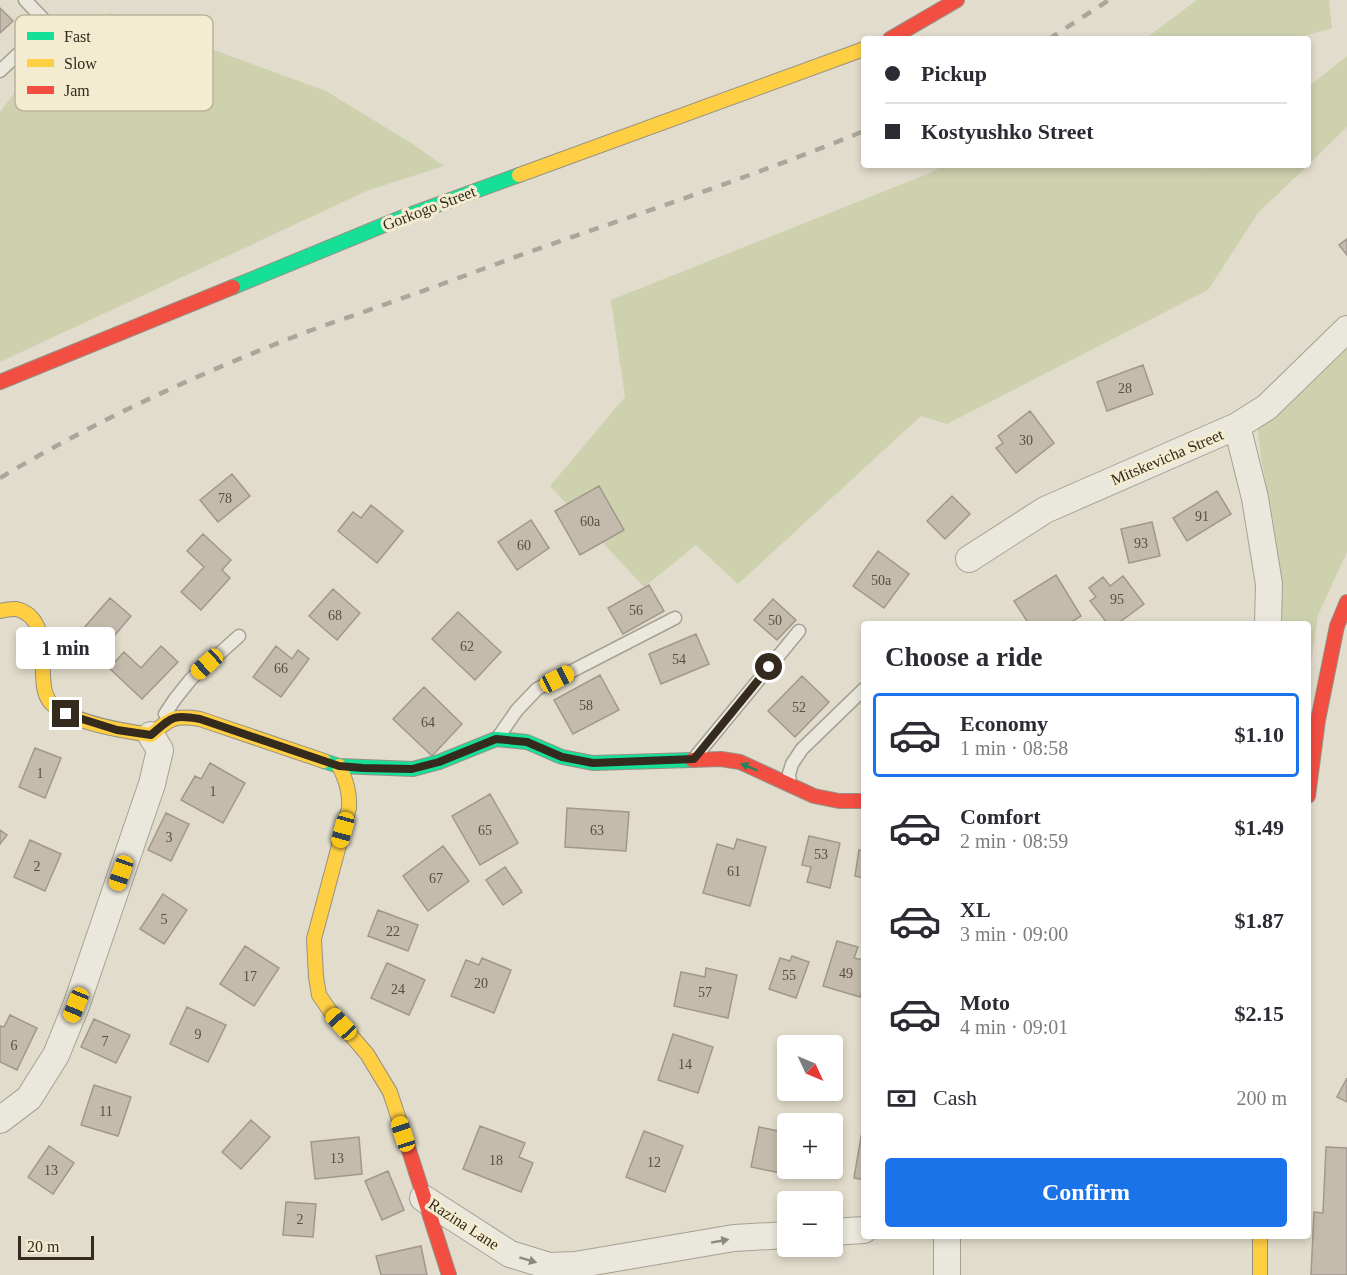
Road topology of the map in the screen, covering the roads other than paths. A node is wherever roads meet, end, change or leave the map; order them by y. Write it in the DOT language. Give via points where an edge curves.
graph roads {
  1 [pos="25,0"];
  2 [pos="957,0"];
  3 [pos="39,15"];
  4 [pos="895,36"];
  5 [pos="861,50"];
  6 [pos="15,57"];
  7 [pos="0,71"];
  8 [pos="1347,329"];
  9 [pos="0,382"];
  10 [pos="1237,426"];
  11 [pos="969,559"];
  12 [pos="0,611"];
  13 [pos="675,618"];
  14 [pos="1344,618"];
  15 [pos="1268,621"];
  16 [pos="799,630"];
  17 [pos="239,636"];
  18 [pos="861,692"];
  19 [pos="1313,714"];
  20 [pos="151,735"];
  21 [pos="496,739"];
  22 [pos="1311,747"];
  23 [pos="694,759"];
  24 [pos="339,766"];
  25 [pos="790,784"];
  26 [pos="861,801"];
  27 [pos="0,1120"];
  28 [pos="423,1198"];
  29 [pos="861,1230"];
  30 [pos="843,1231"];
  31 [pos="777,1236"];
  32 [pos="947,1239"];
  33 [pos="1260,1239"];
  34 [pos="449,1275"];
  35 [pos="947,1275"];
  36 [pos="1260,1275"];
  1 -- 3 [label="lane"];
  2 -- 4 [label="street"];
  5 -- 9 [label="street, Gorkogo Street" via="401,218"];
  6 -- 7 [label="lane"];
  8 -- 10 [label="street, Mitskevicha Street" via="1267,407"];
  10 -- 11 [label="street, Mitskevicha Street" via="1044,510"];
  10 -- 15 [label="street" via="1255,498 1269,584"];
  12 -- 20 [label="street" via="23,610 36,622 43,650 44,692 50,702 66,714 117,730"];
  13 -- 21 [label="lane" via="537,689"];
  14 -- 19 [label="street"];
  16 -- 23 [label="lane"];
  17 -- 20 [label="lane" via="191,679"];
  18 -- 25 [label="lane" via="802,749 792,764"];
  19 -- 22 [label="street"];
  20 -- 24 [label="street" via="168,721 182,716"];
  20 -- 27 [label="street" via="160,750 157,766 76,1005 56,1055 29,1098"];
  21 -- 23 [label="street" via="527,742 562,757 593,763"];
  21 -- 24 [label="street" via="412,769"];
  25 -- 23 [label="street, one-way" via="740,762"];
  24 -- 28 [label="street, Razina Lane" via="350,797 314,939 319,995 367,1054 390,1092"];
  25 -- 26 [label="street" via="814,796"];
  28 -- 31 [label="street, Razina Lane, one-way" via="510,1254 549,1266 734,1238"];
  28 -- 34 [label="street"];
  29 -- 30 [label="street"];
  32 -- 35 [label="street"];
  33 -- 36 [label="street"];
}
